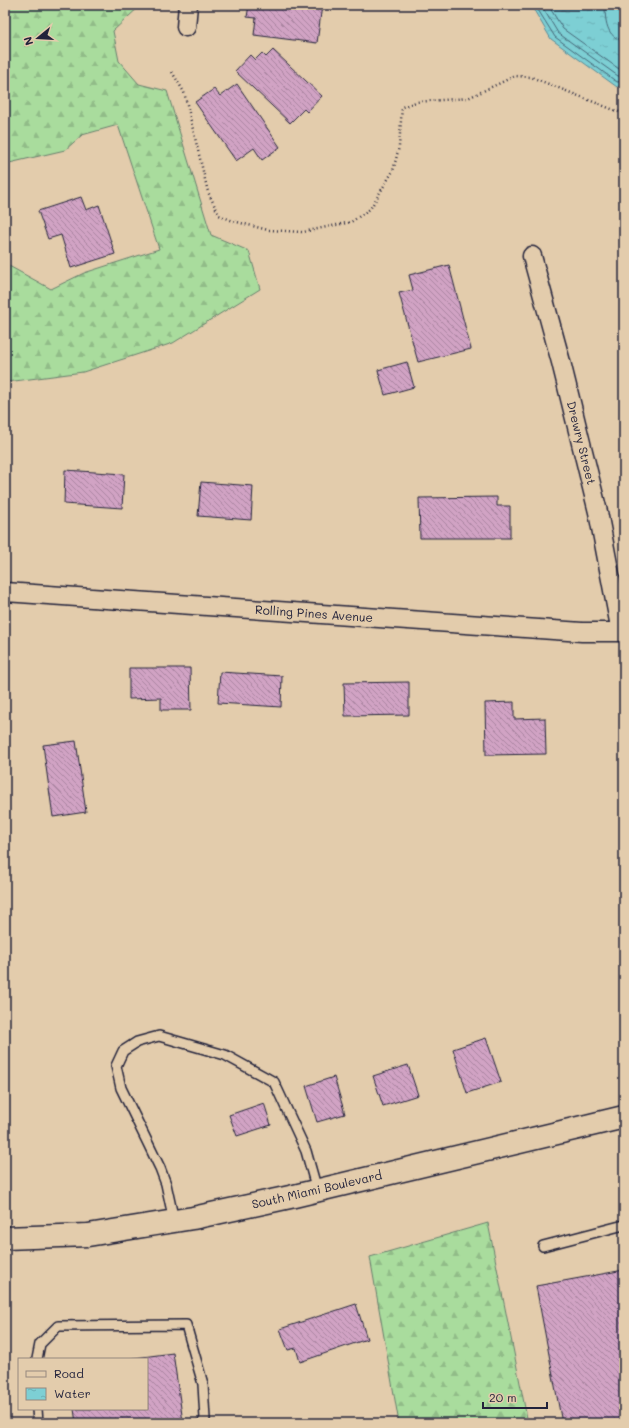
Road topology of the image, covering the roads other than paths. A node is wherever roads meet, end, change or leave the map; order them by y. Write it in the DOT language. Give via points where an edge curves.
graph roads {
  1 [pos="188,5"];
  2 [pos="186,27"];
  3 [pos="532,256"];
  4 [pos="5,592"];
  5 [pos="623,632"];
  6 [pos="624,1117"];
  7 [pos="317,1190"];
  8 [pos="174,1221"];
  9 [pos="624,1226"];
  10 [pos="5,1238"];
  11 [pos="543,1246"];
  12 [pos="37,1358"];
  13 [pos="37,1410"];
  14 [pos="38,1423"];
  15 [pos="202,1423"];
  1 -- 2 [label="street"];
  3 -- 5 [label="street, Drewry Street" via="598,512"];
  4 -- 5 [label="street, Rolling Pines Avenue" via="574,632"];
  6 -- 7 [label="main road, South Miami Boulevard"];
  7 -- 8 [label="main road, South Miami Boulevard"];
  7 -- 8 [label="lane" via="306,1151 274,1082 226,1056 159,1036 136,1042 124,1051 116,1066 121,1088 166,1184"];
  8 -- 10 [label="main road, South Miami Boulevard" via="88,1235"];
  9 -- 11 [label="lane"];
  12 -- 15 [label="lane" via="40,1344 58,1326 186,1325 203,1384 205,1419"];
  13 -- 14 [label="lane"];
}
